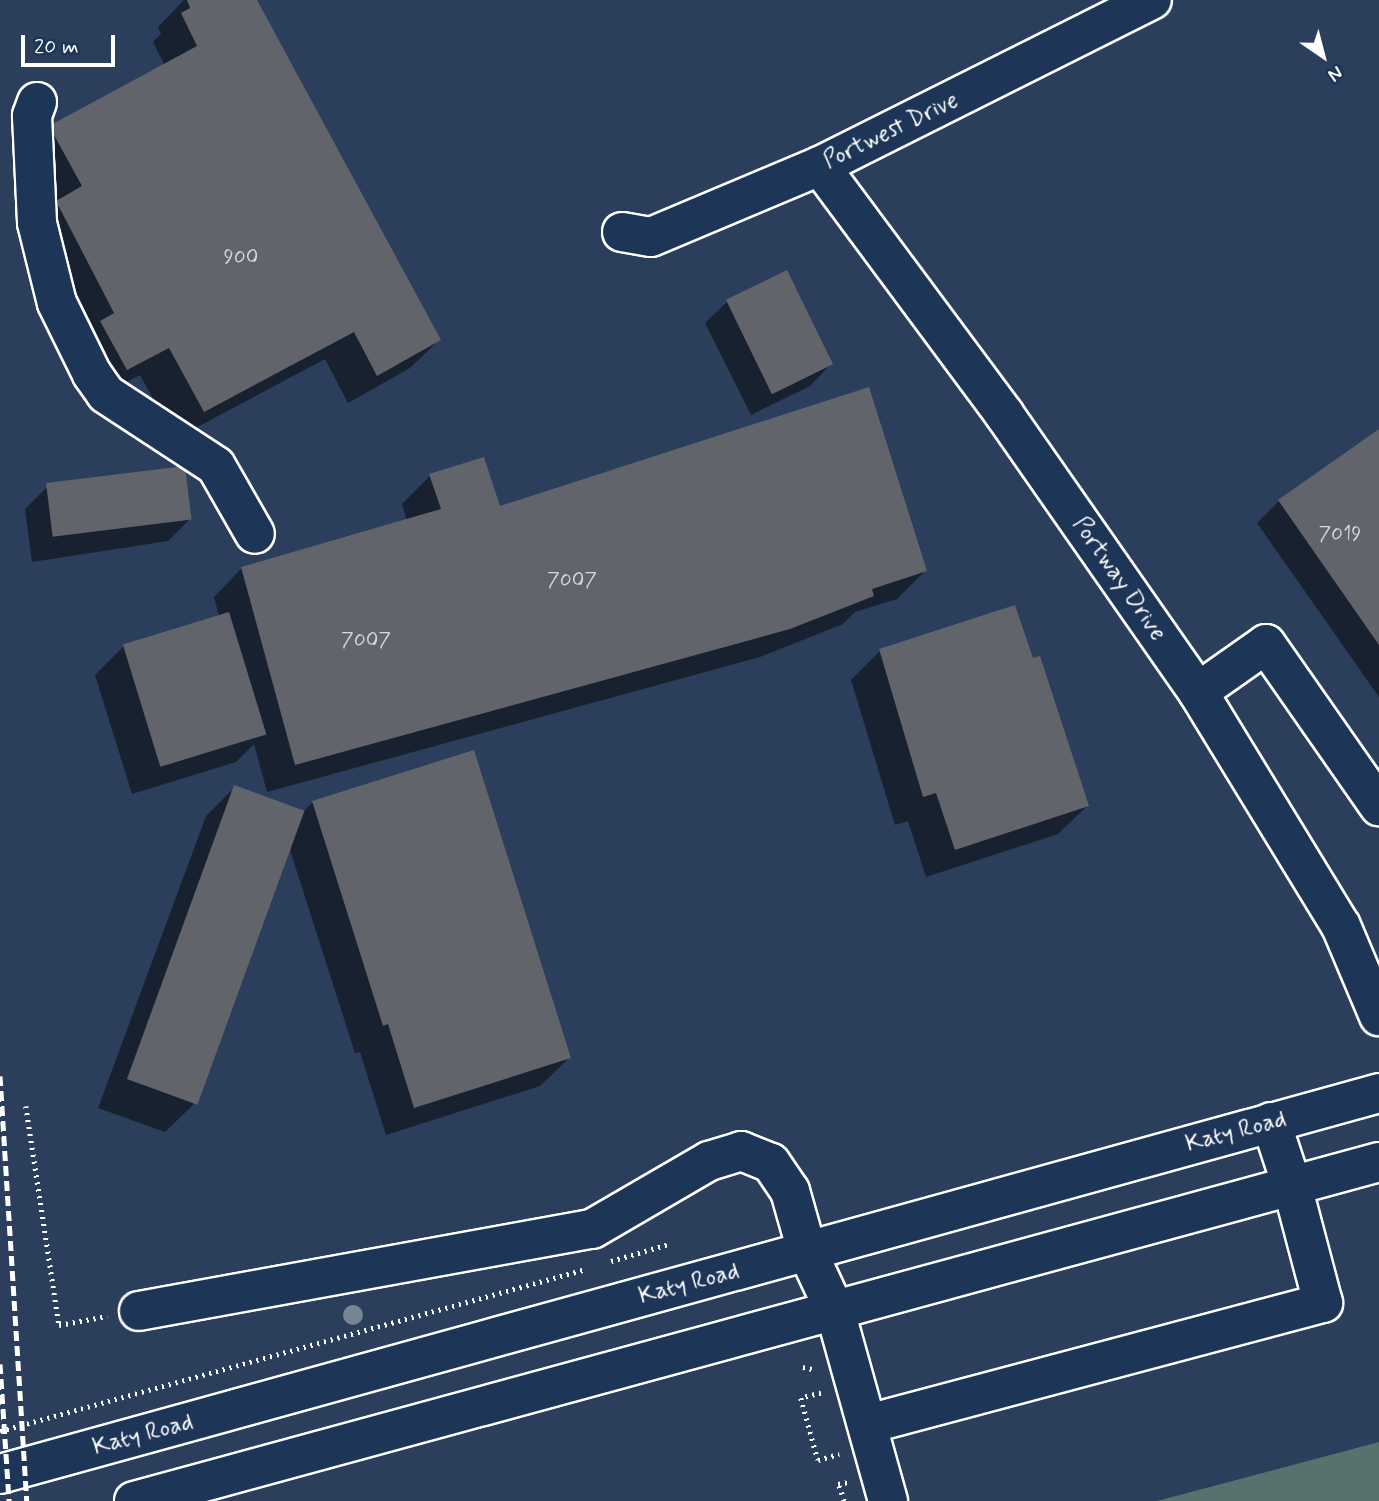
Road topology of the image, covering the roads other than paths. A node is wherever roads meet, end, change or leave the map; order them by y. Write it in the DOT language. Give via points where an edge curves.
graph roads {
  1 [pos="1152,0"];
  2 [pos="37,102"];
  3 [pos="820,166"];
  4 [pos="622,232"];
  5 [pos="255,534"];
  6 [pos="1198,692"];
  7 [pos="1379,806"];
  8 [pos="1379,1016"];
  9 [pos="1379,1093"];
  10 [pos="1271,1122"];
  11 [pos="1379,1162"];
  12 [pos="1292,1186"];
  13 [pos="807,1251"];
  14 [pos="139,1311"];
  15 [pos="835,1311"];
  16 [pos="868,1424"];
  17 [pos="0,1474"];
  18 [pos="134,1501"];
  19 [pos="888,1501"];
  1 -- 3 [label="main road, Portwest Drive"];
  2 -- 5 [label="main road" via="32,116 37,223 57,303 92,374 106,394 216,466"];
  3 -- 4 [label="main road, Portwest Drive" via="650,237"];
  3 -- 6 [label="main road, Portway Drive" via="1004,414"];
  6 -- 7 [label="main road" via="1266,644"];
  6 -- 8 [label="main road, Portway Drive" via="1341,926"];
  9 -- 10 [label="main road, Katy Road"];
  10 -- 12 [label="main road"];
  10 -- 13 [label="main road, Katy Road"];
  11 -- 12 [label="main road"];
  12 -- 15 [label="main road"];
  12 -- 16 [label="main road" via="1323,1304"];
  13 -- 14 [label="main road" via="790,1191 771,1163 741,1151 709,1161 592,1229"];
  13 -- 15 [label="main road"];
  13 -- 17 [label="main road, Katy Road"];
  15 -- 16 [label="main road"];
  15 -- 18 [label="main road"];
  16 -- 19 [label="main road"];
}
